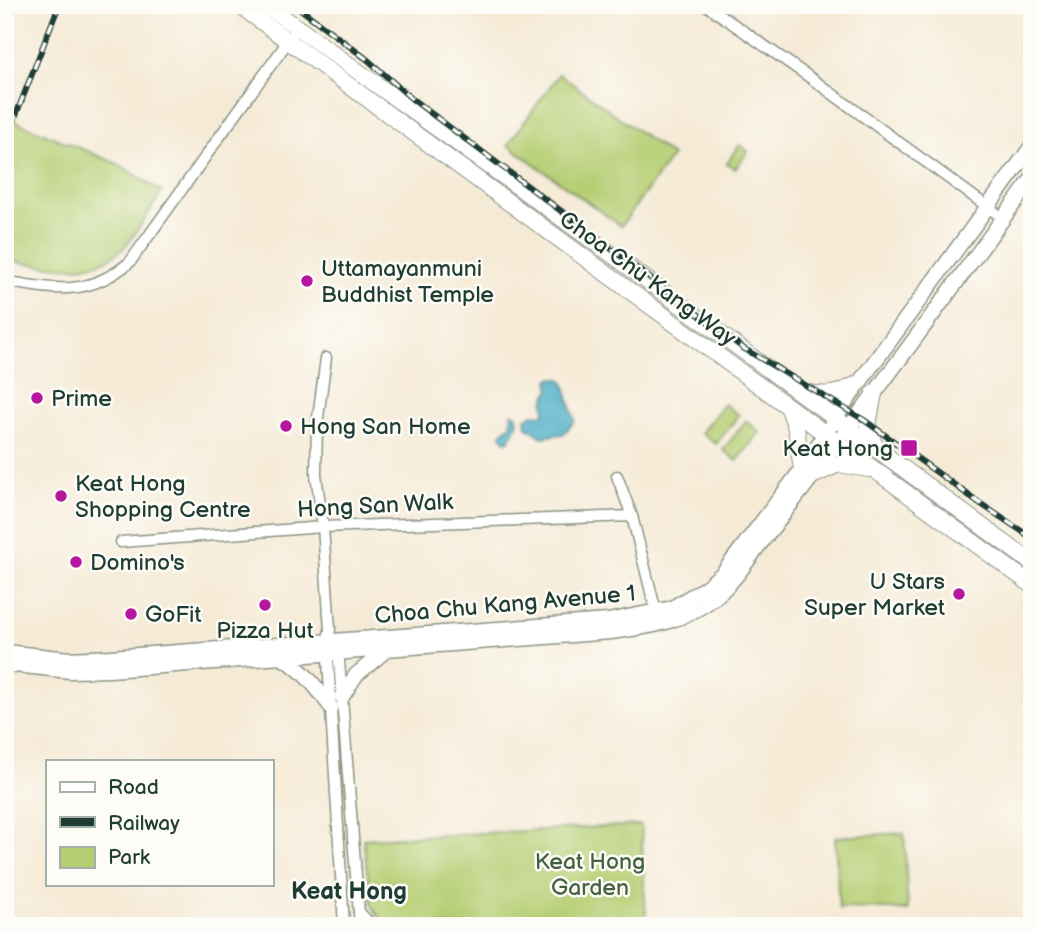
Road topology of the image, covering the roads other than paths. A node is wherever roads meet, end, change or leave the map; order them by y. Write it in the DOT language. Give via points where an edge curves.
graph roads {
  1 [pos="239,5"];
  2 [pos="266,5"];
  3 [pos="706,5"];
  4 [pos="292,36"];
  5 [pos="1032,146"];
  6 [pos="1032,179"];
  7 [pos="987,207"];
  8 [pos="1003,218"];
  9 [pos="5,281"];
  10 [pos="326,358"];
  11 [pos="859,383"];
  12 [pos="798,391"];
  13 [pos="874,393"];
  14 [pos="789,409"];
  15 [pos="835,419"];
  16 [pos="849,429"];
  17 [pos="831,440"];
  18 [pos="876,449"];
  19 [pos="877,472"];
  20 [pos="807,473"];
  21 [pos="617,476"];
  22 [pos="632,516"];
  23 [pos="323,527"];
  24 [pos="121,542"];
  25 [pos="1032,563"];
  26 [pos="1032,585"];
  27 [pos="653,593"];
  28 [pos="671,608"];
  29 [pos="658,619"];
  30 [pos="332,645"];
  31 [pos="386,650"];
  32 [pos="5,652"];
  33 [pos="283,658"];
  34 [pos="5,664"];
  35 [pos="342,697"];
  36 [pos="331,708"];
  37 [pos="342,902"];
  38 [pos="359,907"];
  39 [pos="344,926"];
  40 [pos="360,926"];
  41 [pos="372,926"];
  42 [pos="852,926"];
  43 [pos="880,926"];
  1 -- 4 [label="main road, Choa Chu Kang Way"];
  2 -- 4 [label="main road, Choa Chu Kang Way"];
  3 -- 7 [label="street"];
  4 -- 9 [label="street" via="130,262 111,276 76,289"];
  4 -- 12 [label="main road, Choa Chu Kang Way"];
  4 -- 14 [label="main road, Choa Chu Kang Way"];
  5 -- 7 [label="street, Choa Chu Kang Avenue 1"];
  6 -- 8 [label="street, Choa Chu Kang Avenue 1"];
  7 -- 8 [label="street"];
  7 -- 11 [label="street, Choa Chu Kang Avenue 1"];
  8 -- 13 [label="street, Choa Chu Kang Avenue 1"];
  10 -- 23 [label="street" via="316,474"];
  11 -- 12 [label="main road" via="840,394"];
  11 -- 15 [label="street, Choa Chu Kang Avenue 1"];
  12 -- 15 [label="main road, Choa Chu Kang Way"];
  13 -- 16 [label="street, Choa Chu Kang Avenue 1"];
  13 -- 18 [label="main road" via="868,425"];
  14 -- 17 [label="main road, Choa Chu Kang Way"];
  14 -- 20 [label="main road"];
  15 -- 16 [label="main road, Choa Chu Kang Way"];
  15 -- 17 [label="street, Choa Chu Kang Avenue 1"];
  16 -- 17 [label="street, Choa Chu Kang Avenue 1"];
  16 -- 18 [label="main road, Choa Chu Kang Way"];
  17 -- 19 [label="main road, Choa Chu Kang Way"];
  17 -- 20 [label="street, Choa Chu Kang Avenue 1"];
  18 -- 25 [label="main road, Choa Chu Kang Way"];
  19 -- 20 [label="main road" via="839,464"];
  19 -- 26 [label="main road, Choa Chu Kang Way"];
  20 -- 28 [label="street, Choa Chu Kang Avenue 1" via="723,573"];
  20 -- 29 [label="street, Choa Chu Kang Avenue 1" via="723,590 691,613"];
  21 -- 22 [label="street"];
  22 -- 23 [label="street, Hong San Walk"];
  22 -- 27 [label="street"];
  23 -- 24 [label="street, Hong San Walk"];
  23 -- 30 [label="street"];
  27 -- 28 [label="street"];
  27 -- 29 [label="street"];
  28 -- 29 [label="street, Choa Chu Kang Avenue 1"];
  29 -- 30 [label="street, Choa Chu Kang Avenue 1"];
  29 -- 31 [label="street, Choa Chu Kang Avenue 1" via="611,632"];
  30 -- 31 [label="street, Choa Chu Kang Avenue 1"];
  30 -- 32 [label="street, Choa Chu Kang Avenue 1" via="69,659"];
  30 -- 33 [label="street, Choa Chu Kang Avenue 1"];
  30 -- 35 [label="street"];
  30 -- 36 [label="street"];
  31 -- 35 [label="street" via="356,675"];
  33 -- 34 [label="street, Choa Chu Kang Avenue 1" via="89,670"];
  33 -- 36 [label="street" via="309,677"];
  35 -- 38 [label="street"];
  36 -- 37 [label="street"];
  37 -- 38 [label="street"];
  37 -- 39 [label="street"];
  38 -- 40 [label="street"];
  38 -- 41 [label="street"];
  42 -- 43 [label="street"];
}
